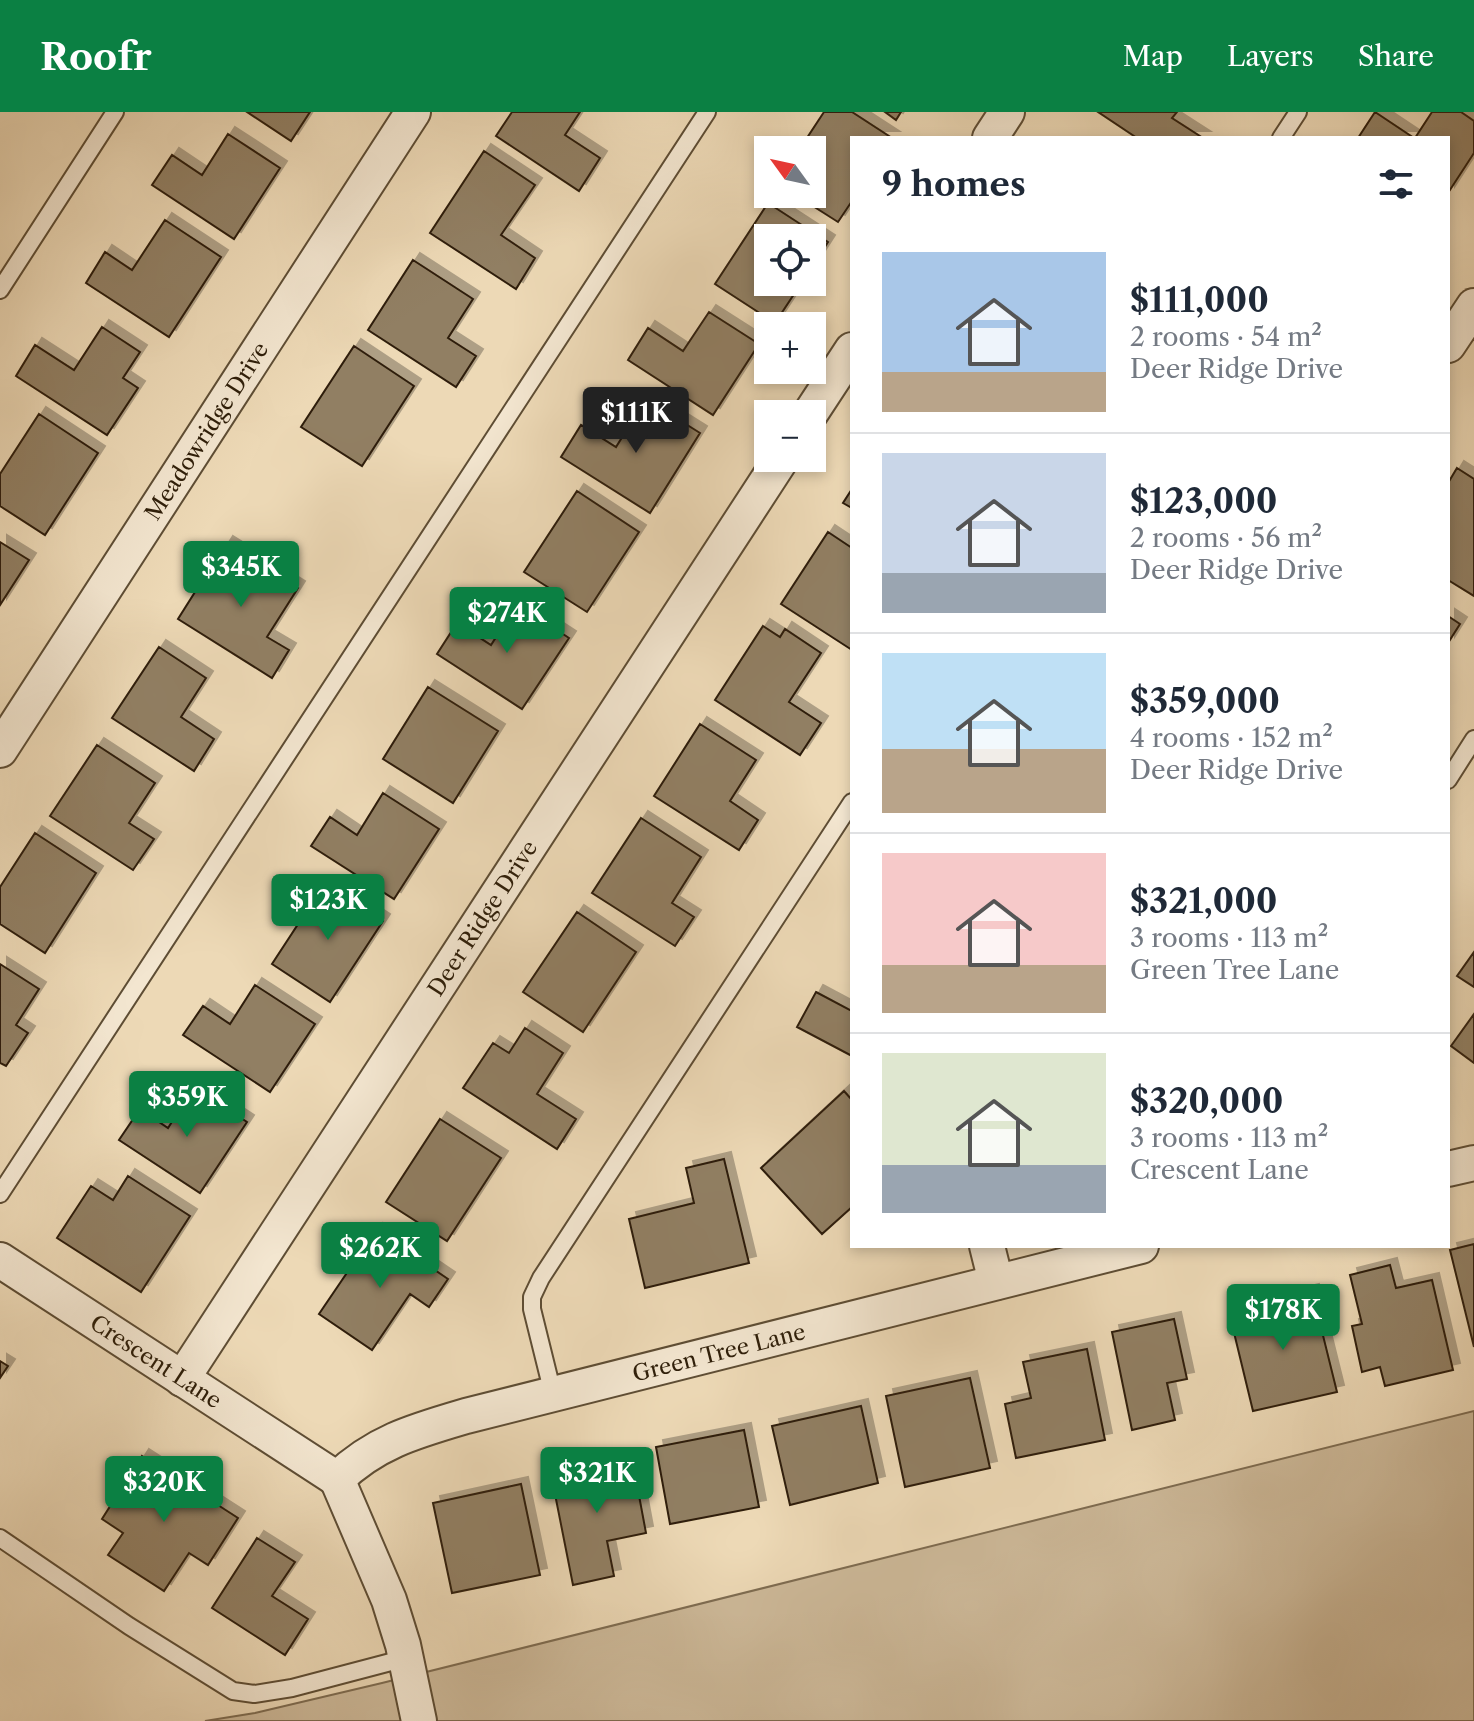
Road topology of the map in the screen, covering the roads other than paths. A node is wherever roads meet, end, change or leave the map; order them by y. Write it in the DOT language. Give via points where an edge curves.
graph roads {
  1 [pos="115,112"];
  2 [pos="413,112"];
  3 [pos="707,112"];
  4 [pos="1007,112"];
  5 [pos="1298,112"];
  6 [pos="991,136"];
  7 [pos="1282,136"];
  8 [pos="0,290"];
  9 [pos="1474,306"];
  10 [pos="1450,342"];
  11 [pos="850,353"];
  12 [pos="819,400"];
  13 [pos="773,472"];
  14 [pos="1474,739"];
  15 [pos="0,750"];
  16 [pos="1450,777"];
  17 [pos="850,805"];
  18 [pos="1474,1163"];
  19 [pos="1450,1169"];
  20 [pos="0,1194"];
  21 [pos="988,1248"];
  22 [pos="1133,1248"];
  23 [pos="0,1260"];
  24 [pos="996,1282"];
  25 [pos="182,1379"];
  26 [pos="553,1394"];
  27 [pos="325,1471"];
  28 [pos="0,1538"];
  29 [pos="406,1658"];
  30 [pos="419,1721"];
  1 -- 8 [label="lane"];
  2 -- 15 [label="street, Meadowridge Drive"];
  3 -- 20 [label="lane"];
  4 -- 6 [label="street"];
  5 -- 7 [label="lane"];
  9 -- 10 [label="street"];
  11 -- 12 [label="street"];
  13 -- 25 [label="street, Deer Ridge Drive"];
  14 -- 16 [label="lane"];
  17 -- 26 [label="lane" via="541,1278 532,1309"];
  18 -- 19 [label="street"];
  21 -- 24 [label="street"];
  22 -- 24 [label="street, Green Tree Lane"];
  23 -- 25 [label="street, Crescent Lane"];
  24 -- 26 [label="street, Green Tree Lane"];
  25 -- 27 [label="street, Crescent Lane"];
  26 -- 27 [label="street, Green Tree Lane" via="404,1434"];
  27 -- 29 [label="street" via="389,1600"];
  28 -- 29 [label="lane" via="233,1691 254,1694 292,1688"];
  29 -- 30 [label="street"];
}
